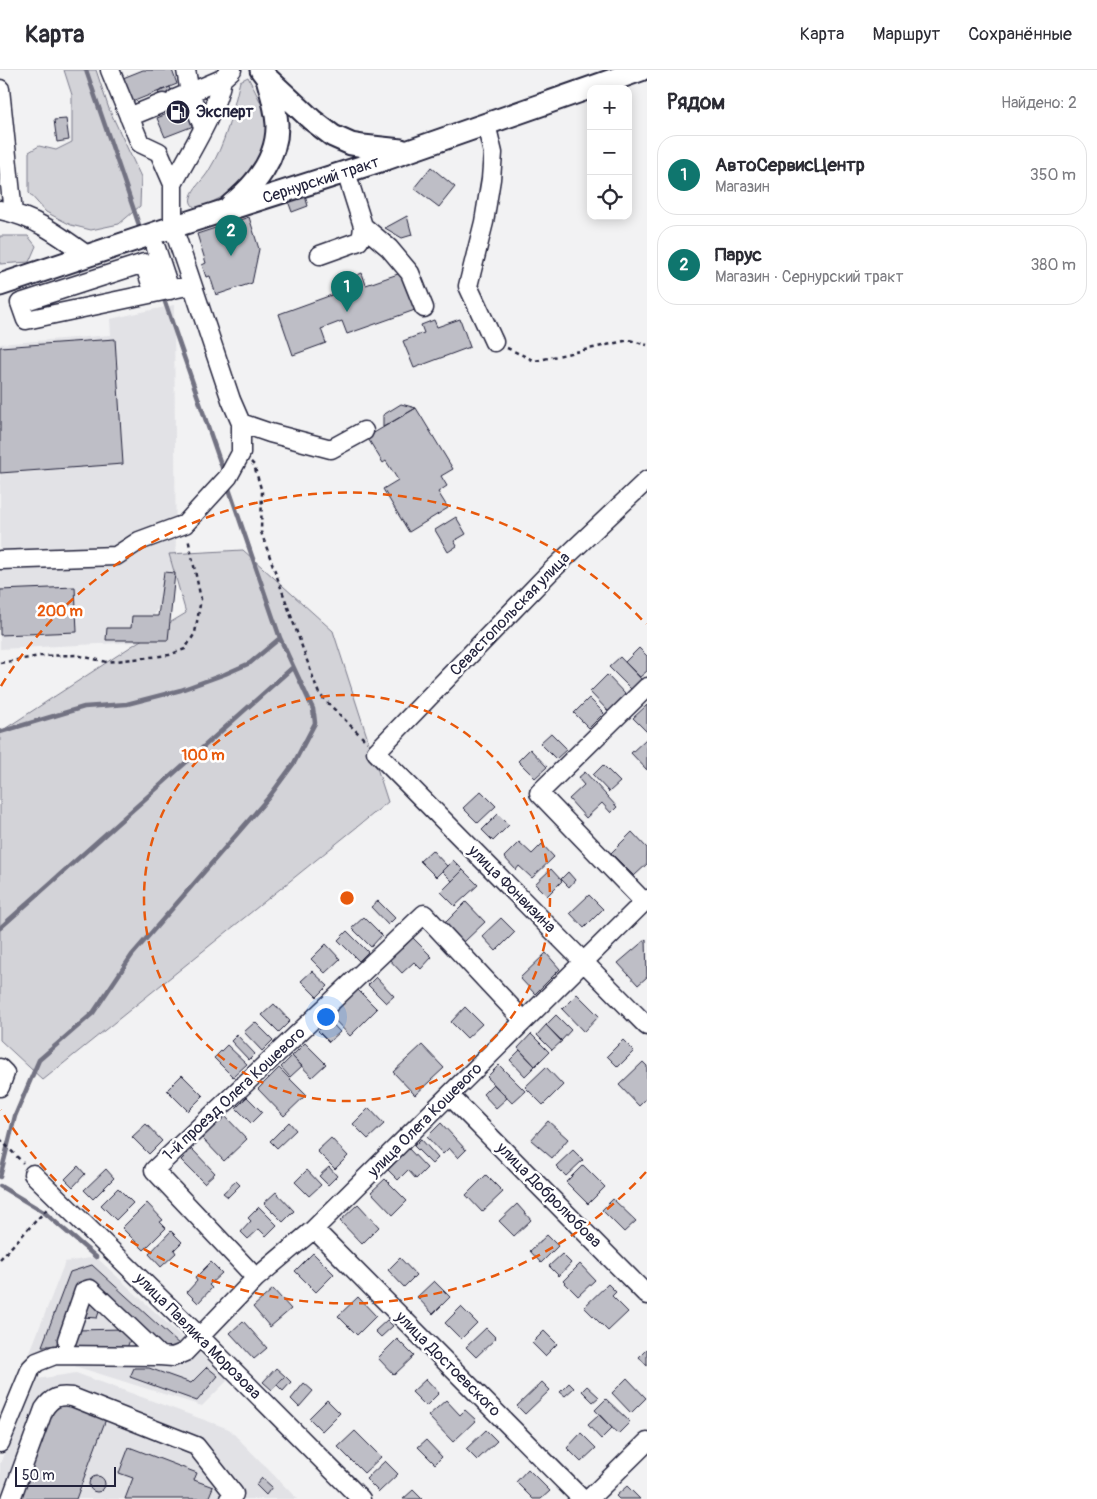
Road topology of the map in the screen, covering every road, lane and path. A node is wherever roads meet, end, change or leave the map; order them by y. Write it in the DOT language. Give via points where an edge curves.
graph roads {
  1 [pos="110,70"];
  2 [pos="186,70"];
  3 [pos="641,70"];
  4 [pos="227,74"];
  5 [pos="264,74"];
  6 [pos="0,88"];
  7 [pos="176,98"];
  8 [pos="129,117"];
  9 [pos="486,124"];
  10 [pos="203,127"];
  11 [pos="409,151"];
  12 [pos="346,172"];
  13 [pos="173,184"];
  14 [pos="7,211"];
  15 [pos="222,211"];
  16 [pos="363,226"];
  17 [pos="173,227"];
  18 [pos="156,248"];
  19 [pos="320,255"];
  20 [pos="88,256"];
  21 [pos="0,285"];
  22 [pos="192,285"];
  23 [pos="162,291"];
  24 [pos="424,308"];
  25 [pos="494,342"];
  26 [pos="647,345"];
  27 [pos="241,423"];
  28 [pos="364,431"];
  29 [pos="241,453"];
  30 [pos="647,480"];
  31 [pos="185,524"];
  32 [pos="0,560"];
  33 [pos="0,663"];
  34 [pos="647,686"];
  35 [pos="376,752"];
  36 [pos="645,901"];
  37 [pos="584,962"];
  38 [pos="524,1021"];
  39 [pos="647,1026"];
  40 [pos="0,1068"];
  41 [pos="0,1087"];
  42 [pos="450,1096"];
  43 [pos="0,1139"];
  44 [pos="33,1174"];
  45 [pos="58,1198"];
  46 [pos="314,1229"];
  47 [pos="0,1259"];
  48 [pos="256,1278"];
  49 [pos="647,1295"];
  50 [pos="200,1337"];
  51 [pos="67,1340"];
  52 [pos="160,1356"];
  53 [pos="647,1442"];
  54 [pos="0,1443"];
  55 [pos="11,1499"];
  56 [pos="229,1499"];
  57 [pos="361,1499"];
  58 [pos="582,1499"];
  59 [pos="589,1499"];
  1 -- 8 [label="street"];
  2 -- 7 [label="street"];
  3 -- 9 [label="main road, Сернурский тракт"];
  4 -- 7 [label="street"];
  4 -- 10 [label="street"];
  5 -- 11 [label="main road" via="324,130 342,140 363,146"];
  5 -- 15 [label="main road" via="277,124 273,150 256,180"];
  6 -- 14 [label="street"];
  7 -- 8 [label="street"];
  7 -- 10 [label="street"];
  8 -- 13 [label="street" via="140,143 159,152"];
  9 -- 11 [label="main road, Сернурский тракт"];
  9 -- 25 [label="street" via="494,153 492,179 468,286"];
  10 -- 13 [label="street"];
  11 -- 12 [label="main road, Сернурский тракт"];
  12 -- 15 [label="main road, Сернурский тракт"];
  12 -- 16 [label="street"];
  13 -- 17 [label="street"];
  14 -- 20 [label="street" via="34,220"];
  15 -- 17 [label="main road, Сернурский тракт"];
  16 -- 19 [label="street" via="359,241"];
  16 -- 24 [label="street" via="389,248 410,273"];
  17 -- 20 [label="main road, Сернурский тракт"];
  17 -- 22 [label="street"];
  18 -- 23 [label="street"];
  20 -- 21 [label="main road, Сернурский тракт"];
  22 -- 23 [label="street"];
  22 -- 27 [label="street"];
  23 -- 23 [label="street" via="26,320 20,303 144,263"];
  25 -- 26 [label="path" via="535,361 630,340"];
  27 -- 28 [label="street" via="331,449"];
  27 -- 29 [label="street"];
  29 -- 31 [label="street" via="225,480"];
  29 -- 35 [label="path" via="254,465 262,492 261,532 319,694"];
  30 -- 35 [label="street, Севастопольская улица" via="548,572"];
  31 -- 32 [label="street" via="139,541 116,556"];
  31 -- 33 [label="path" via="201,599 195,633 185,649 169,655 107,662 76,655 40,656"];
  34 -- 36 [label="street" via="539,793"];
  35 -- 37 [label="street, улица Фонвизина"];
  36 -- 37 [label="street, улица Олега Кошевого"];
  37 -- 38 [label="street, улица Олега Кошевого"];
  37 -- 39 [label="street, улица Фонвизина"];
  38 -- 42 [label="street, улица Олега Кошевого"];
  38 -- 48 [label="street, 1-й проезд Олега Кошевого" via="424,914 154,1170"];
  40 -- 41 [label="street" via="5,1073"];
  42 -- 46 [label="street, улица Олега Кошевого"];
  42 -- 49 [label="street, улица Добролюбова"];
  43 -- 44 [label="path"];
  44 -- 45 [label="street, улица Павлика Морозова"];
  45 -- 47 [label="path"];
  45 -- 50 [label="street, улица Павлика Морозова"];
  46 -- 48 [label="street, улица Олега Кошевого"];
  46 -- 58 [label="street, улица Достоевского"];
  48 -- 50 [label="street, улица Олега Кошевого"];
  50 -- 52 [label="street, улица Олега Кошевого" via="185,1352 173,1357"];
  50 -- 57 [label="street, улица Павлика Морозова"];
  51 -- 52 [label="street" via="84,1291 90,1289"];
  52 -- 54 [label="street, улица Олега Кошевого" via="55,1355 37,1362 31,1368"];
  53 -- 59 [label="street"];
  55 -- 56 [label="street" via="44,1409 50,1400 60,1395 196,1446 234,1494"];
}
